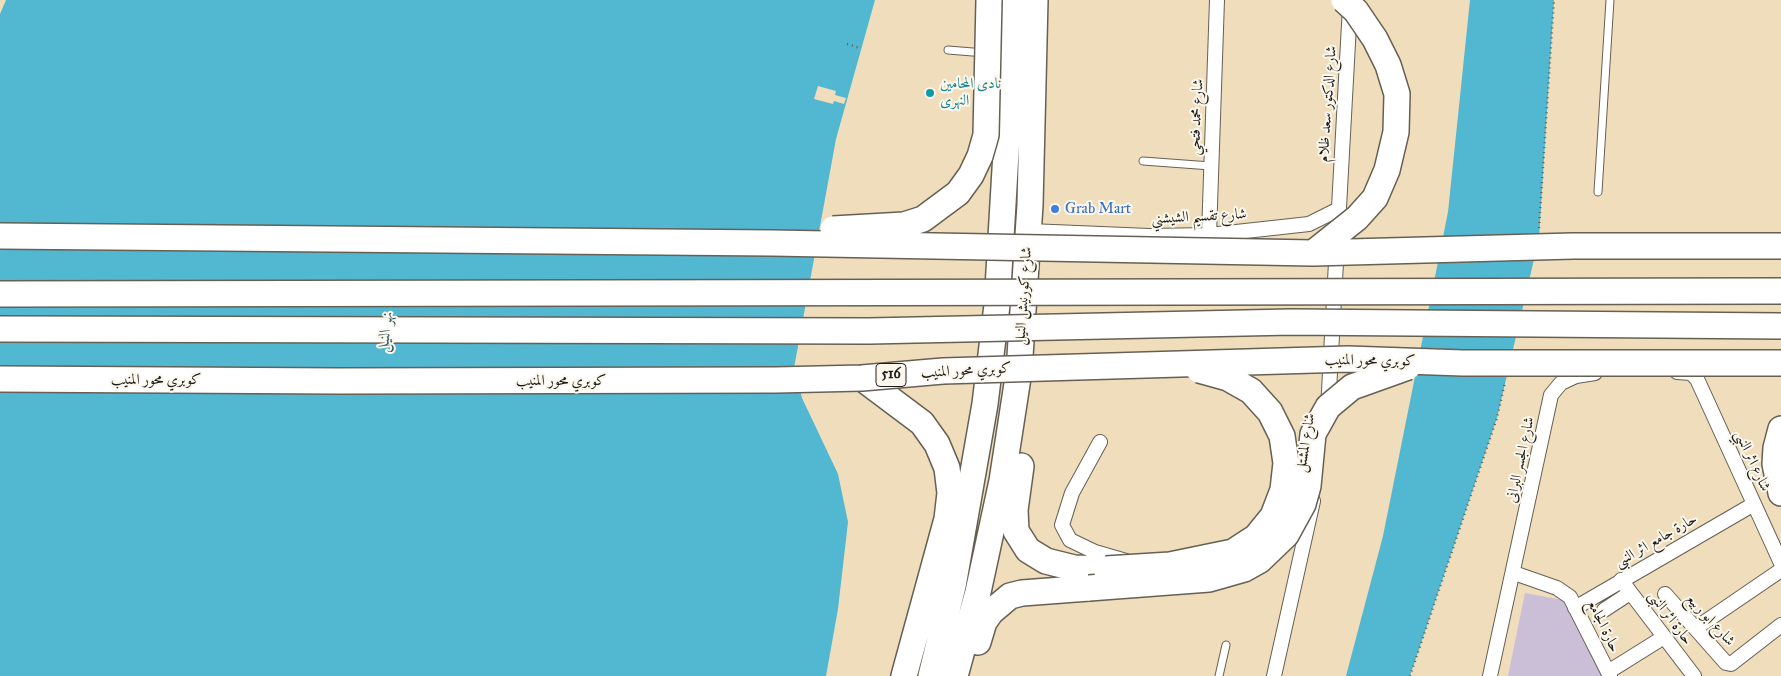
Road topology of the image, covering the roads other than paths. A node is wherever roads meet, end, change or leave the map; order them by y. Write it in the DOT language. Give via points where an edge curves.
graph roads {
  1 [pos="989,0"];
  2 [pos="1015,0"];
  3 [pos="1035,0"];
  4 [pos="1048,0"];
  5 [pos="1217,0"];
  6 [pos="1344,0"];
  7 [pos="1351,0"];
  8 [pos="1610,0"];
  9 [pos="948,50"];
  10 [pos="1010,55"];
  11 [pos="1143,160"];
  12 [pos="1211,166"];
  13 [pos="1598,192"];
  14 [pos="1337,210"];
  15 [pos="1029,231"];
  16 [pos="1208,235"];
  17 [pos="0,236"];
  18 [pos="772,243"];
  19 [pos="1781,246"];
  20 [pos="1313,253"];
  21 [pos="1781,290"];
  22 [pos="0,294"];
  23 [pos="1781,326"];
  24 [pos="0,329"];
  25 [pos="1423,362"];
  26 [pos="1781,363"];
  27 [pos="1147,364"];
  28 [pos="1019,370"];
  29 [pos="1690,373"];
  30 [pos="862,378"];
  31 [pos="0,379"];
  32 [pos="1781,430"];
  33 [pos="1100,442"];
  34 [pos="1781,493"];
  35 [pos="1754,504"];
  36 [pos="1311,507"];
  37 [pos="1781,563"];
  38 [pos="1781,570"];
  39 [pos="1514,573"];
  40 [pos="1621,580"];
  41 [pos="1630,592"];
  42 [pos="1665,594"];
  43 [pos="1575,608"];
  44 [pos="1604,610"];
  45 [pos="1781,625"];
  46 [pos="1696,628"];
  47 [pos="1664,637"];
  48 [pos="1226,646"];
  49 [pos="1609,674"];
  50 [pos="904,676"];
  51 [pos="931,676"];
  52 [pos="956,676"];
  53 [pos="970,676"];
  54 [pos="1219,676"];
  55 [pos="1274,676"];
  56 [pos="1490,676"];
  57 [pos="1694,676"];
  1 -- 18 [label="highway, bridge" via="986,135 971,175 958,193 923,219 904,225 822,230"];
  2 -- 10 [label="highway, شارع كورنيش النيل"];
  3 -- 10 [label="highway, شارع كورنيش النيل"];
  4 -- 10 [label="highway"];
  5 -- 12 [label="street, شارع محمد فتحي"];
  6 -- 20 [label="highway, bridge" via="1356,11 1375,39 1388,65 1397,94 1396,132 1387,170 1375,198 1357,218"];
  7 -- 14 [label="street, شارع الدكتور سعد ظلام"];
  8 -- 13 [label="lane"];
  9 -- 10 [label="lane"];
  10 -- 15 [label="highway, شارع كورنيش النيل"];
  10 -- 51 [label="highway, شارع كورنيش النيل" via="997,305 985,404 970,501"];
  11 -- 12 [label="lane"];
  12 -- 16 [label="street, شارع محمد فتحي"];
  14 -- 16 [label="street, شارع تقسيم الشيشني" via="1309,224"];
  14 -- 36 [label="street, شارع المشتل" via="1331,379 1324,442"];
  15 -- 16 [label="street, شارع تقسيم الشيشني"];
  15 -- 28 [label="highway, شارع كورنيش النيل"];
  17 -- 18 [label="highway, bridge"];
  18 -- 20 [label="highway, bridge"];
  19 -- 20 [label="highway, bridge" via="1573,246"];
  21 -- 22 [label="highway, bridge"];
  23 -- 24 [label="highway, bridge" via="1291,322 869,331"];
  25 -- 26 [label="highway, كوبري محور المنيب / 516, bridge"];
  25 -- 27 [label="highway, كوبري محور المنيب / 516, bridge" via="1348,359"];
  25 -- 53 [label="highway, bridge" via="1352,387 1328,407 1313,434 1303,504 1286,535 1260,560 1244,569 1209,579 1022,593 1000,603 984,622"];
  27 -- 28 [label="highway, bridge" via="1201,370 1228,378 1251,391 1270,412 1282,436 1286,463 1284,490 1273,516 1256,537 1233,552 1170,565 1106,569 1074,568 1046,561 1028,550 1016,531 1015,510 1027,411"];
  27 -- 30 [label="highway, كوبري محور المنيب / 516, bridge" via="943,371"];
  28 -- 52 [label="highway, شارع كورنيش النيل" via="1002,481"];
  29 -- 35 [label="street, شارع اثر النبي" via="1697,379"];
  29 -- 39 [label="street, شارع الجسر البرانى" via="1576,376 1562,383 1551,395"];
  30 -- 31 [label="highway, كوبري محور المنيب / 516, bridge"];
  30 -- 50 [label="highway" via="922,423 937,444 946,468 950,494 947,519"];
  32 -- 34 [label="highway" via="1775,464"];
  33 -- 36 [label="street" via="1072,493 1062,525 1070,540 1122,561 1149,565 1205,564 1257,543 1288,505 1294,503"];
  35 -- 37 [label="street, شارع اثر النبي"];
  35 -- 40 [label="street, حارة جامع اثر النبى"];
  36 -- 55 [label="street, شارع المشتل"];
  38 -- 46 [label="street"];
  39 -- 43 [label="street, حارة الجامع" via="1564,591"];
  39 -- 56 [label="street, شارع الجسر البرانى"];
  40 -- 41 [label="street, حارة اثر النبى"];
  40 -- 43 [label="street, حارة جامع اثر النبى"];
  41 -- 44 [label="street"];
  41 -- 47 [label="street, حارة اثر النبى"];
  42 -- 46 [label="street, شارع ابو ربيع"];
  43 -- 49 [label="street, حارة الجامع"];
  45 -- 46 [label="street, شارع ابو ربيع" via="1731,664 1726,663"];
  47 -- 49 [label="street, حارة الجامع"];
  47 -- 57 [label="street, حارة اثر النبى"];
  48 -- 54 [label="lane"];
}
